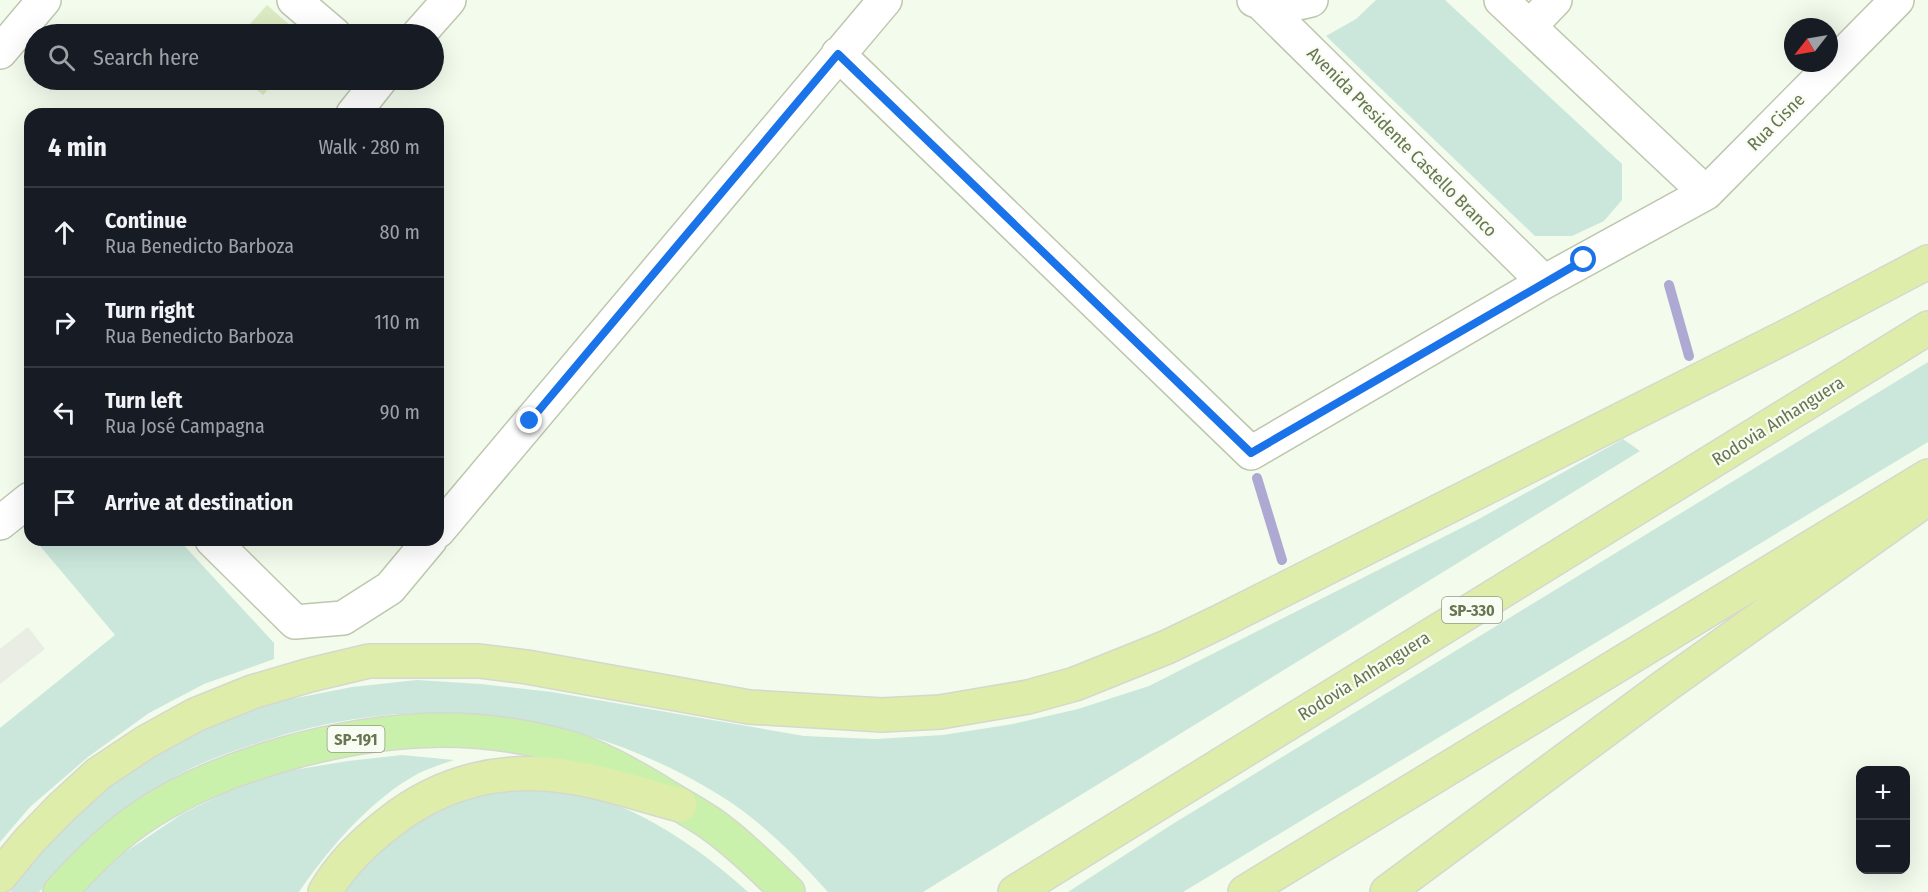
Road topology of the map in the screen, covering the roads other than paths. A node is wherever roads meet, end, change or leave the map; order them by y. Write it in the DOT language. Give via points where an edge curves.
graph roads {
  1 [pos="44,0"];
  2 [pos="294,0"];
  3 [pos="449,0"];
  4 [pos="885,0"];
  5 [pos="1311,0"];
  6 [pos="1501,0"];
  7 [pos="1555,0"];
  8 [pos="1897,0"];
  9 [pos="1257,2"];
  10 [pos="322,24"];
  11 [pos="428,24"];
  12 [pos="1530,26"];
  13 [pos="0,52"];
  14 [pos="838,54"];
  15 [pos="372,90"];
  16 [pos="358,108"];
  17 [pos="1706,193"];
  18 [pos="1928,262"];
  19 [pos="1544,282"];
  20 [pos="1928,328"];
  21 [pos="1928,476"];
  22 [pos="1928,498"];
  23 [pos="24,504"];
  24 [pos="0,523"];
  25 [pos="444,524"];
  26 [pos="218,546"];
  27 [pos="425,546"];
  28 [pos="680,805"];
  29 [pos="0,876"];
  30 [pos="60,892"];
  31 [pos="325,892"];
  32 [pos="788,892"];
  33 [pos="1015,892"];
  34 [pos="1245,892"];
  35 [pos="1387,892"];
  1 -- 13 [label="street"];
  2 -- 10 [label="street"];
  3 -- 11 [label="street"];
  4 -- 14 [label="street"];
  5 -- 9 [label="street" via="1290,5"];
  6 -- 12 [label="street"];
  7 -- 12 [label="street"];
  8 -- 17 [label="street, Rua Cisne"];
  9 -- 19 [label="street, Avenida Presidente Castello Branco"];
  12 -- 17 [label="street"];
  14 -- 19 [label="street, Rua Cisne" via="1251,453"];
  14 -- 25 [label="street"];
  15 -- 16 [label="street"];
  17 -- 19 [label="street, Rua Cisne"];
  18 -- 29 [label="highway" via="1219,622 1158,652 1075,684 1028,697 940,712 882,716 749,707 479,661 369,661 252,692 195,715 146,742 98,774 29,841"];
  20 -- 33 [label="highway, Rodovia Anhanguera / SP-330"];
  21 -- 34 [label="highway"];
  22 -- 35 [label="highway"];
  23 -- 24 [label="street"];
  26 -- 27 [label="street" via="296,622 342,618 390,588"];
  28 -- 30 [label="main road, SP-191" via="620,768 567,747 503,734 396,732 270,758 198,785 137,820 93,855"];
  28 -- 31 [label="highway" via="570,777 520,773 470,780 410,806 364,842"];
  28 -- 32 [label="main road, SP-191" via="746,852"];
}
